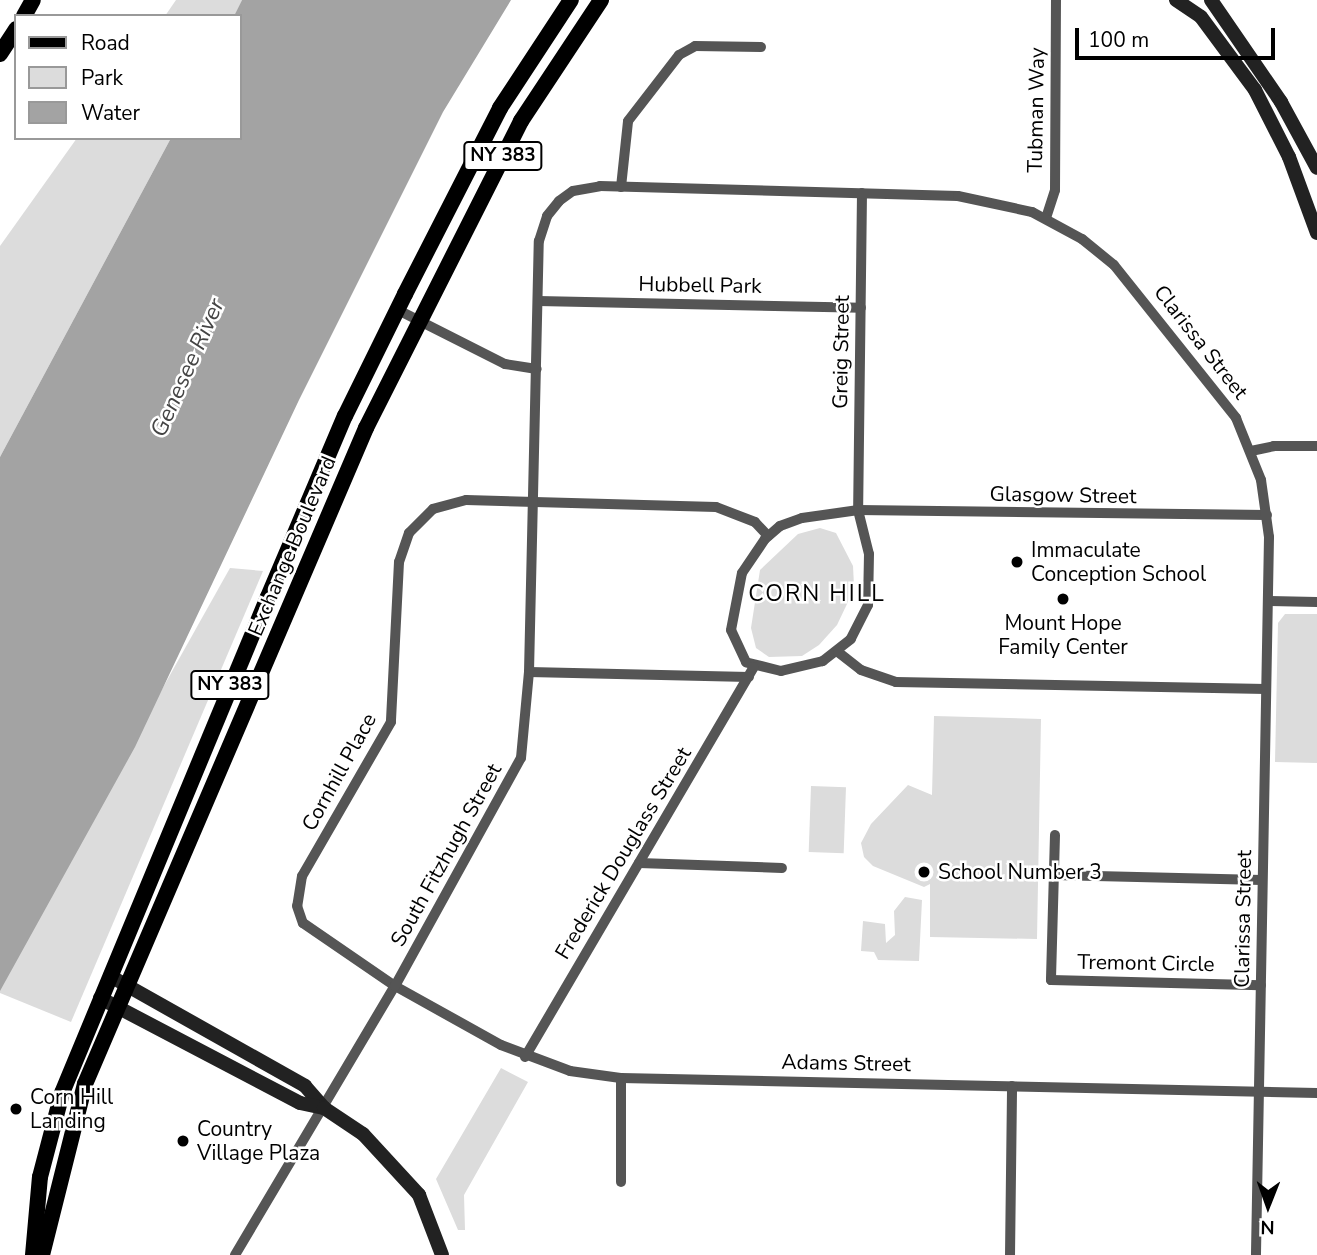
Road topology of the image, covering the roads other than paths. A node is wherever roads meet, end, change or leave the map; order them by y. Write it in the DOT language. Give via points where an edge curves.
graph roads {
  1 [pos="571,0"];
  2 [pos="601,0"];
  3 [pos="1056,0"];
  4 [pos="1177,0"];
  5 [pos="1211,0"];
  6 [pos="14,33"];
  7 [pos="761,47"];
  8 [pos="0,54"];
  9 [pos="1317,168"];
  10 [pos="621,187"];
  11 [pos="862,193"];
  12 [pos="1046,218"];
  13 [pos="1317,233"];
  14 [pos="538,301"];
  15 [pos="861,308"];
  16 [pos="398,310"];
  17 [pos="418,320"];
  18 [pos="537,369"];
  19 [pos="1317,446"];
  20 [pos="1251,451"];
  21 [pos="533,502"];
  22 [pos="858,510"];
  23 [pos="1267,515"];
  24 [pos="768,536"];
  25 [pos="1268,601"];
  26 [pos="1317,602"];
  27 [pos="838,652"];
  28 [pos="529,672"];
  29 [pos="751,672"];
  30 [pos="1266,689"];
  31 [pos="1055,835"];
  32 [pos="639,863"];
  33 [pos="782,868"];
  34 [pos="1054,875"];
  35 [pos="1262,880"];
  36 [pos="110,976"];
  37 [pos="127,984"];
  38 [pos="1261,985"];
  39 [pos="395,986"];
  40 [pos="100,998"];
  41 [pos="118,1006"];
  42 [pos="524,1057"];
  43 [pos="621,1078"];
  44 [pos="1012,1086"];
  45 [pos="1259,1091"];
  46 [pos="1317,1093"];
  47 [pos="324,1108"];
  48 [pos="621,1182"];
  49 [pos="33,1255"];
  50 [pos="42,1255"];
  51 [pos="235,1255"];
  52 [pos="442,1255"];
  53 [pos="1010,1255"];
  54 [pos="1255,1255"];
  1 -- 16 [label="main road, Exchange Boulevard / NY 383" via="500,108"];
  2 -- 17 [label="main road, Exchange Boulevard / NY 383" via="533,99"];
  3 -- 12 [label="street, Tubman Way" via="1055,190"];
  4 -- 13 [label="main road" via="1205,22 1255,90 1289,157"];
  5 -- 9 [label="main road" via="1281,102"];
  6 -- 8 [label="main road"];
  7 -- 10 [label="street" via="695,46 679,55 626,127"];
  10 -- 11 [label="street, Clarissa Street"];
  10 -- 14 [label="street, Clarissa Street" via="583,187 552,207 539,241"];
  11 -- 12 [label="street, Clarissa Street" via="974,198"];
  11 -- 15 [label="street, Greig Street"];
  12 -- 20 [label="street, Clarissa Street" via="1114,265 1214,386"];
  14 -- 15 [label="street, Hubbell Park"];
  14 -- 18 [label="street, South Fitzhugh Street"];
  15 -- 22 [label="street, Greig Street"];
  16 -- 17 [label="street"];
  16 -- 36 [label="main road, Exchange Boulevard / NY 383" via="335,439"];
  17 -- 18 [label="street" via="505,364"];
  17 -- 37 [label="main road, Exchange Boulevard / NY 383" via="356,450"];
  18 -- 21 [label="street, South Fitzhugh Street"];
  19 -- 20 [label="street"];
  20 -- 23 [label="street, Clarissa Street"];
  21 -- 24 [label="street" via="716,507 755,522"];
  21 -- 28 [label="street, South Fitzhugh Street"];
  21 -- 39 [label="street, Cornhill Place" via="450,502 433,509 408,533 398,570 391,722 299,885 298,915 310,930"];
  22 -- 23 [label="street, Glasgow Street"];
  22 -- 24 [label="street" via="802,518"];
  22 -- 27 [label="street" via="869,554 870,594 858,630"];
  23 -- 25 [label="street, Clarissa Street"];
  24 -- 29 [label="street" via="742,573 731,617 738,654"];
  25 -- 26 [label="street"];
  25 -- 30 [label="street, Clarissa Street"];
  27 -- 29 [label="street" via="802,668"];
  27 -- 30 [label="street" via="862,670 896,682"];
  28 -- 29 [label="street"];
  28 -- 39 [label="street, South Fitzhugh Street" via="525,741 518,766"];
  29 -- 32 [label="street, Frederick Douglass Street"];
  30 -- 35 [label="street, Clarissa Street"];
  31 -- 34 [label="street, Tremont Circle"];
  32 -- 33 [label="street"];
  32 -- 42 [label="street, Frederick Douglass Street"];
  34 -- 35 [label="street"];
  34 -- 38 [label="street, Tremont Circle" via="1051,980"];
  35 -- 38 [label="street, Clarissa Street"];
  36 -- 37 [label="main road"];
  36 -- 40 [label="main road, Exchange Boulevard / NY 383"];
  37 -- 41 [label="main road, Exchange Boulevard / NY 383"];
  37 -- 47 [label="main road" via="305,1086"];
  38 -- 45 [label="street, Clarissa Street"];
  39 -- 42 [label="street, Adams Street"];
  39 -- 47 [label="street, South Fitzhugh Street"];
  40 -- 41 [label="main road"];
  40 -- 49 [label="main road, Exchange Boulevard / NY 383" via="50,1132 35,1202"];
  41 -- 47 [label="main road" via="300,1103"];
  41 -- 50 [label="main road, Exchange Boulevard / NY 383" via="72,1121"];
  42 -- 43 [label="street, Adams Street" via="570,1071"];
  43 -- 44 [label="street, Adams Street"];
  43 -- 48 [label="street"];
  44 -- 45 [label="street, Adams Street"];
  44 -- 53 [label="street"];
  45 -- 46 [label="street, Adams Street"];
  45 -- 54 [label="street, Clarissa Street"];
  47 -- 51 [label="street, South Fitzhugh Street"];
  47 -- 52 [label="main road" via="363,1134 405,1177 426,1209"];
}
